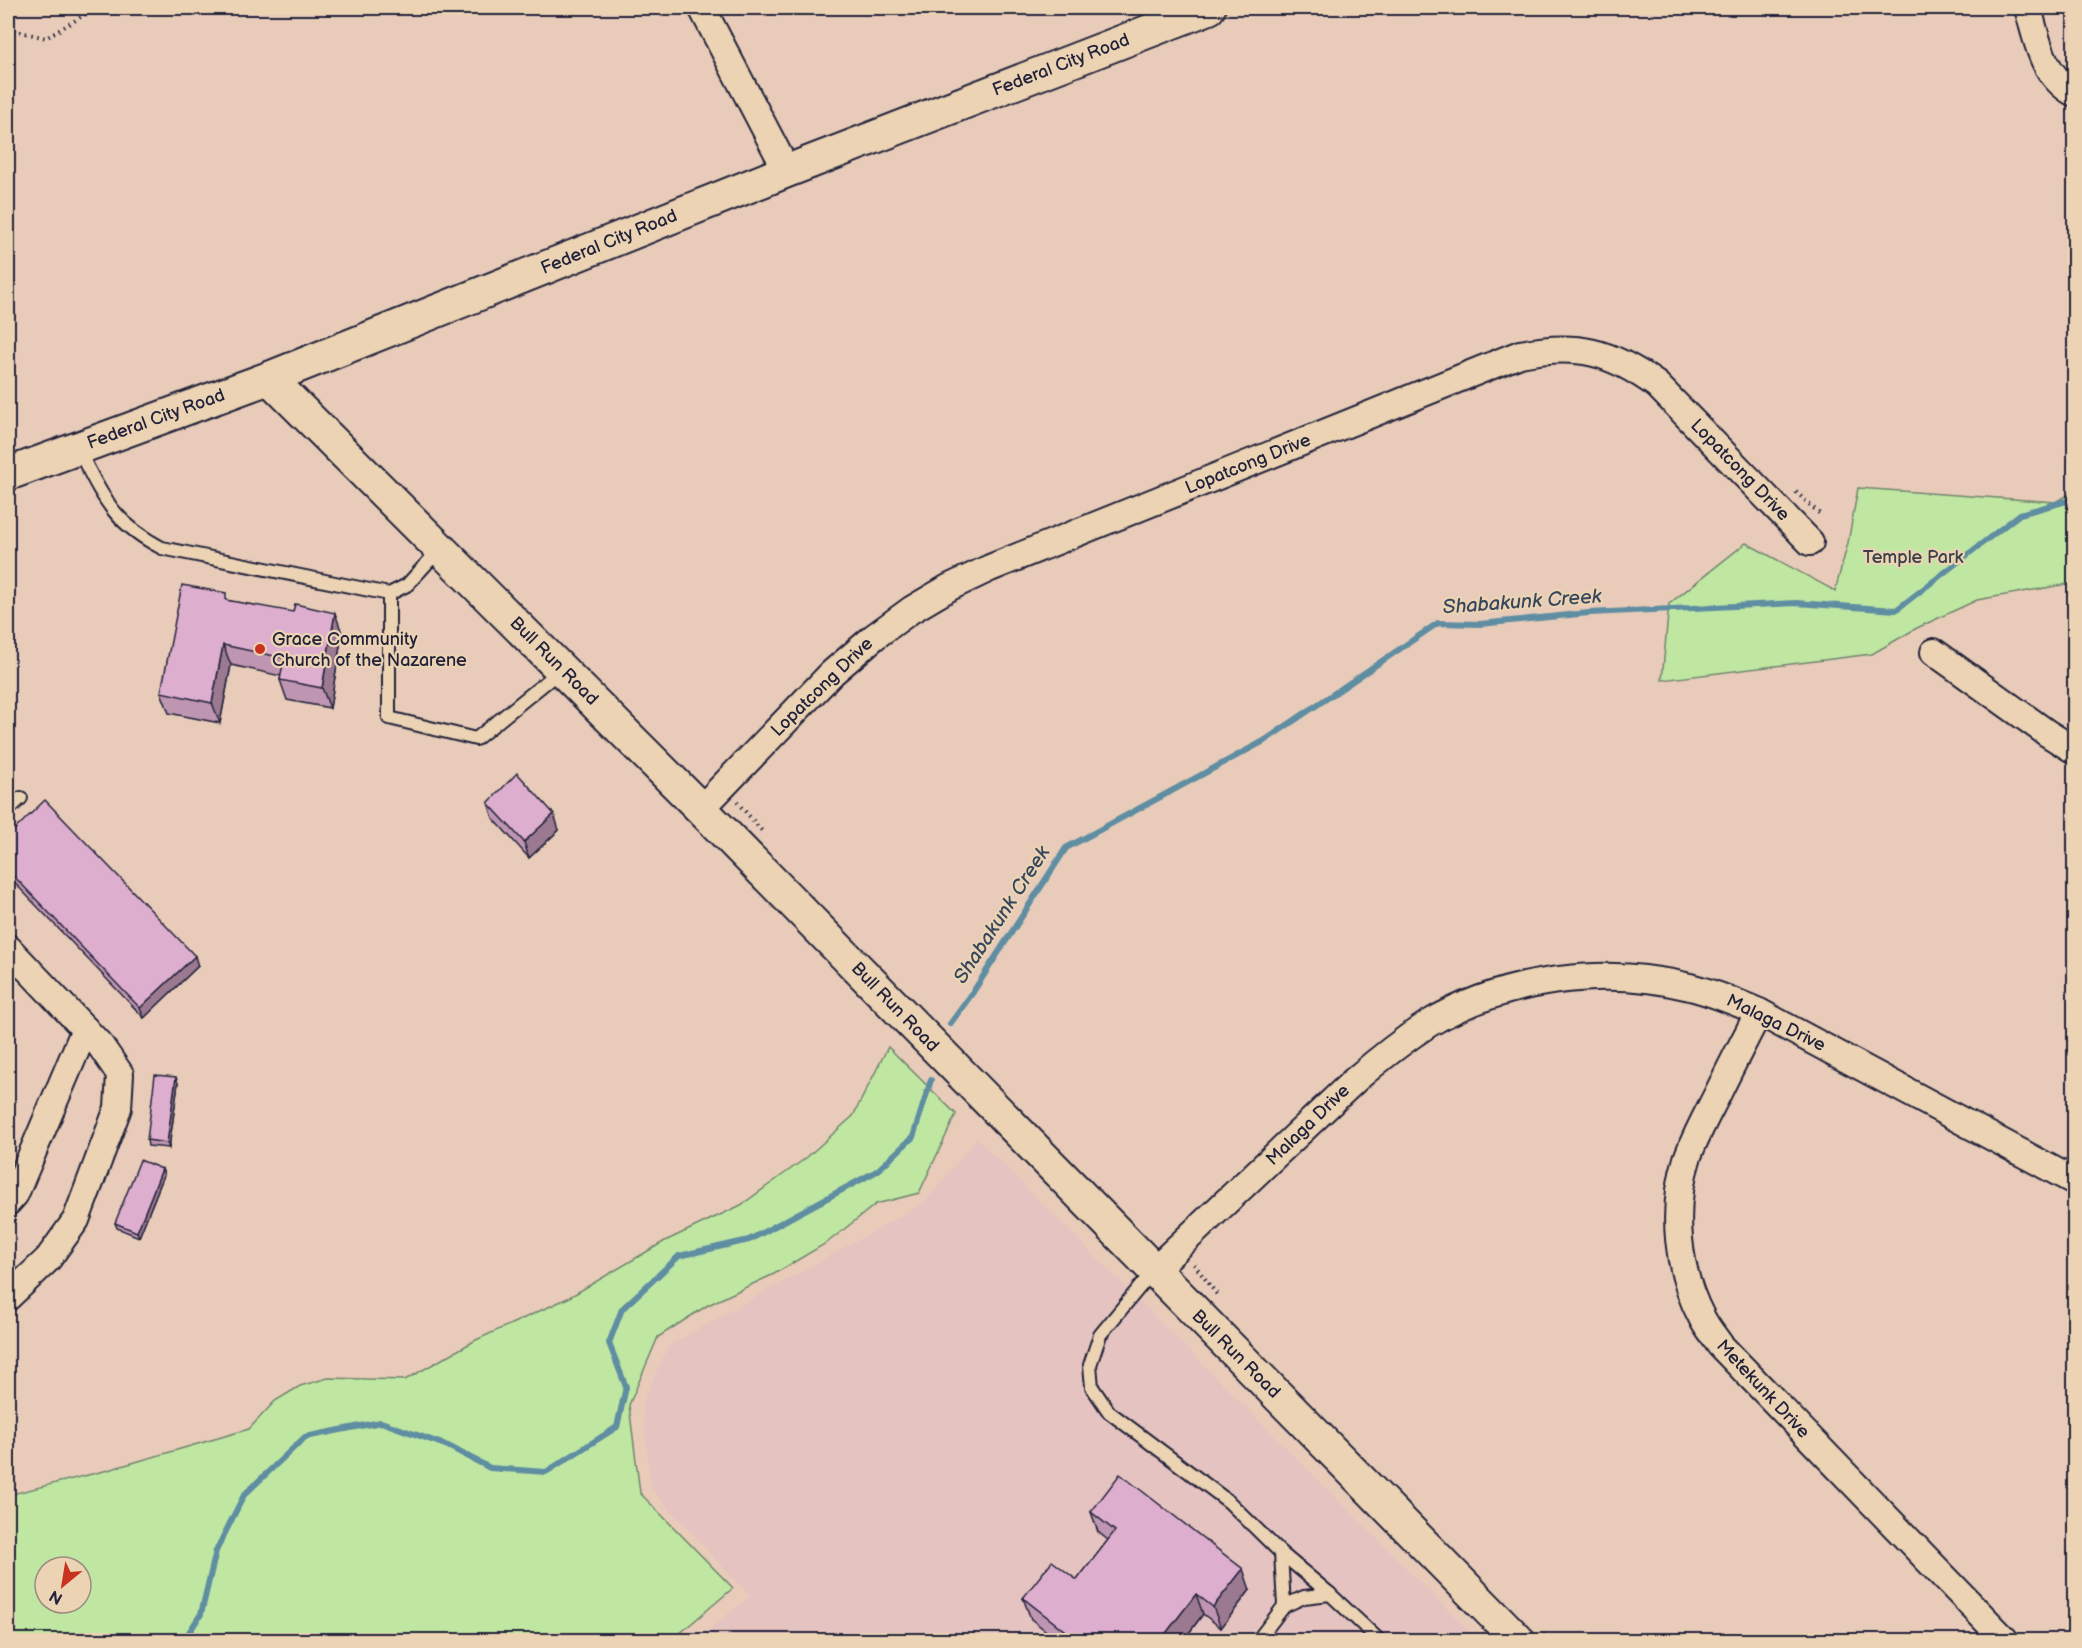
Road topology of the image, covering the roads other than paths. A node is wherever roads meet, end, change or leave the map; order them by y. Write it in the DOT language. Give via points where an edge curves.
graph roads {
  1 [pos="702,8"];
  2 [pos="1209,8"];
  3 [pos="2028,8"];
  4 [pos="2074,93"];
  5 [pos="787,171"];
  6 [pos="269,378"];
  7 [pos="78,448"];
  8 [pos="8,474"];
  9 [pos="1810,542"];
  10 [pos="440,548"];
  11 [pos="389,594"];
  12 [pos="1934,652"];
  13 [pos="562,669"];
  14 [pos="2074,750"];
  15 [pos="21,798"];
  16 [pos="701,809"];
  17 [pos="8,810"];
  18 [pos="8,948"];
  19 [pos="1759,1012"];
  20 [pos="85,1029"];
  21 [pos="2074,1181"];
  22 [pos="8,1202"];
  23 [pos="1154,1270"];
  24 [pos="8,1298"];
  25 [pos="1281,1553"];
  26 [pos="1330,1594"];
  27 [pos="1284,1606"];
  28 [pos="1530,1636"];
  29 [pos="1258,1641"];
  30 [pos="1379,1641"];
  31 [pos="2005,1641"];
  1 -- 5 [label="street"];
  2 -- 5 [label="street, Federal City Road"];
  3 -- 4 [label="street" via="2041,56 2051,73"];
  5 -- 6 [label="street, Federal City Road"];
  6 -- 7 [label="street, Federal City Road"];
  6 -- 10 [label="street, Bull Run Road"];
  7 -- 8 [label="street, Federal City Road"];
  7 -- 11 [label="lane" via="121,521 162,548"];
  9 -- 16 [label="street, Lopatcong Drive" via="1657,385 1635,369 1610,357 1578,349 1550,348 1520,354 950,587 911,610 832,673"];
  10 -- 11 [label="lane" via="407,585"];
  10 -- 13 [label="street, Bull Run Road"];
  11 -- 13 [label="lane" via="389,718 476,739"];
  12 -- 14 [label="street"];
  13 -- 16 [label="street, Bull Run Road"];
  15 -- 17 [label="lane"];
  16 -- 23 [label="street, Bull Run Road"];
  18 -- 20 [label="street"];
  19 -- 21 [label="street, Malaga Drive"];
  19 -- 23 [label="street, Malaga Drive" via="1689,986 1602,977 1552,981 1468,1005 1388,1051"];
  19 -- 31 [label="street, Metekunk Drive" via="1687,1160 1678,1221 1680,1253 1689,1288 1720,1345"];
  20 -- 22 [label="street" via="15,1194"];
  20 -- 24 [label="street" via="120,1074 118,1108 76,1220 48,1259"];
  23 -- 25 [label="lane" via="1100,1335 1090,1365 1092,1387 1109,1412 1229,1502"];
  23 -- 28 [label="street, Bull Run Road"];
  25 -- 26 [label="lane"];
  25 -- 27 [label="lane"];
  26 -- 27 [label="lane" via="1304,1597"];
  26 -- 30 [label="lane"];
  27 -- 29 [label="lane"];
}
